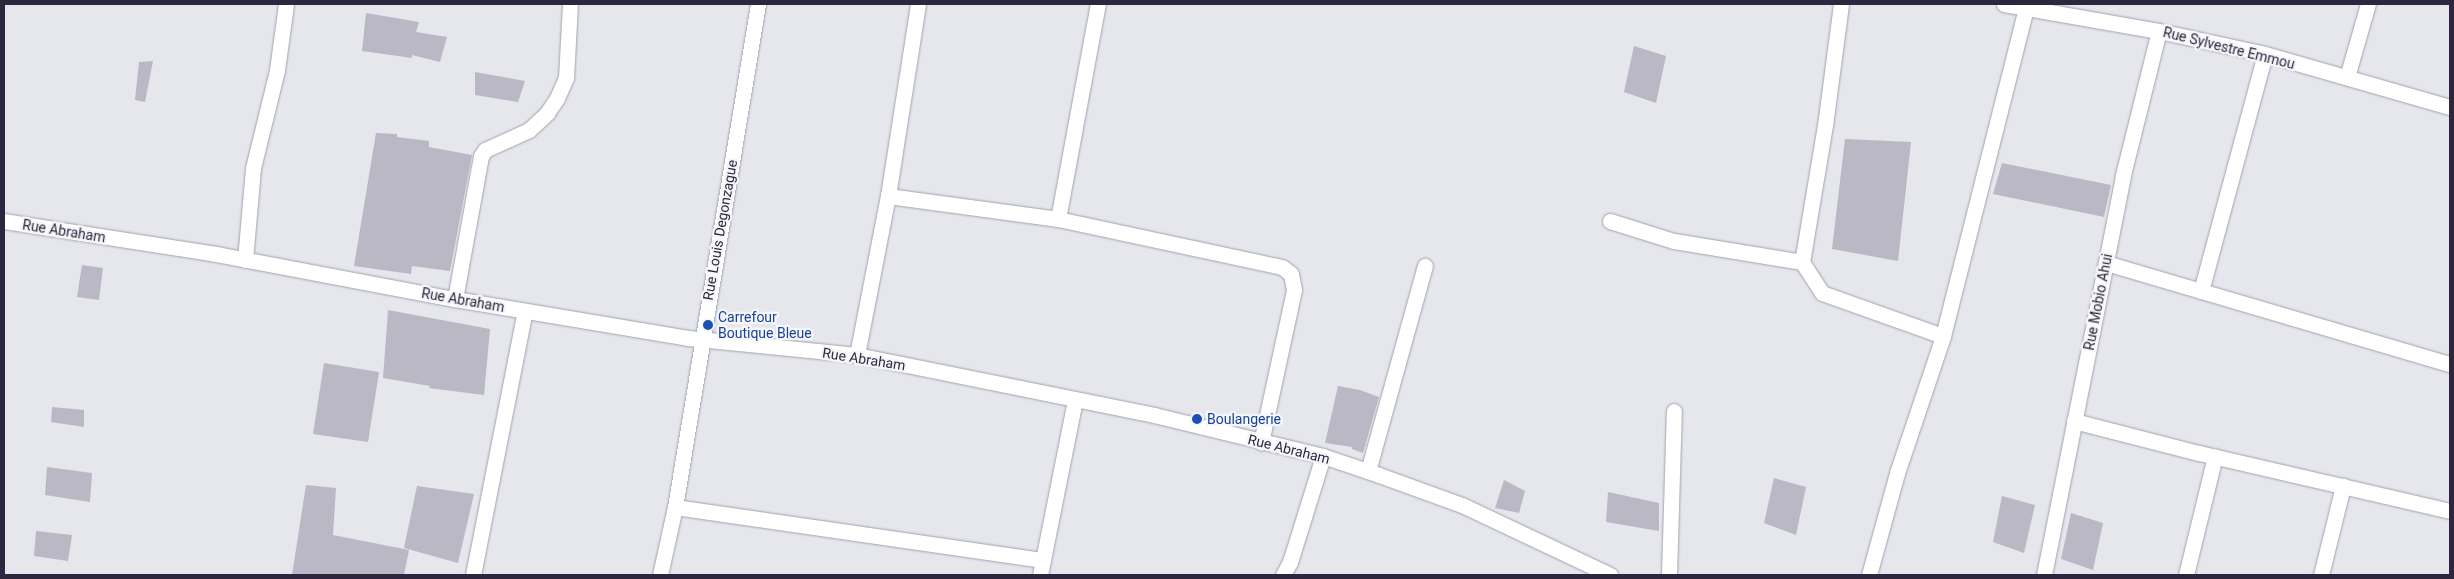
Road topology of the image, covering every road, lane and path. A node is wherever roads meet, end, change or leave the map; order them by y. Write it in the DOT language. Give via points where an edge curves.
graph roads {
  1 [pos="286,4"];
  2 [pos="570,4"];
  3 [pos="758,4"];
  4 [pos="918,4"];
  5 [pos="1098,4"];
  6 [pos="1841,4"];
  7 [pos="2005,4"];
  8 [pos="2368,4"];
  9 [pos="2026,8"];
  10 [pos="2160,31"];
  11 [pos="2265,54"];
  12 [pos="2347,78"];
  13 [pos="2450,107"];
  14 [pos="888,196"];
  15 [pos="1058,219"];
  16 [pos="1610,221"];
  17 [pos="4,222"];
  18 [pos="245,260"];
  19 [pos="1802,262"];
  20 [pos="2106,263"];
  21 [pos="1425,266"];
  22 [pos="2201,291"];
  23 [pos="455,299"];
  24 [pos="525,311"];
  25 [pos="1943,336"];
  26 [pos="701,338"];
  27 [pos="857,355"];
  28 [pos="2450,364"];
  29 [pos="1075,400"];
  30 [pos="1674,411"];
  31 [pos="2074,421"];
  32 [pos="1261,442"];
  33 [pos="1323,456"];
  34 [pos="2215,456"];
  35 [pos="1368,471"];
  36 [pos="2343,486"];
  37 [pos="675,507"];
  38 [pos="2450,511"];
  39 [pos="1043,560"];
  40 [pos="473,575"];
  41 [pos="660,575"];
  42 [pos="1040,575"];
  43 [pos="1283,575"];
  44 [pos="1610,575"];
  45 [pos="1669,575"];
  46 [pos="1869,575"];
  47 [pos="2044,575"];
  48 [pos="2186,575"];
  49 [pos="2321,575"];
  1 -- 18 [label="street" via="277,70 254,168"];
  2 -- 23 [label="street" via="566,78 557,98 529,130 485,150 481,156"];
  3 -- 26 [label="street, Rue Louis Degonzague"];
  4 -- 14 [label="street"];
  5 -- 15 [label="street"];
  6 -- 19 [label="street"];
  7 -- 9 [label="street, Rue Sylvestre Emmou"];
  8 -- 12 [label="street"];
  9 -- 10 [label="street, Rue Sylvestre Emmou"];
  9 -- 25 [label="street"];
  10 -- 11 [label="street, Rue Sylvestre Emmou"];
  10 -- 20 [label="street, Rue Mobio Ahui" via="2123,175"];
  11 -- 12 [label="street, Rue Sylvestre Emmou"];
  11 -- 22 [label="street"];
  12 -- 13 [label="street, Rue Sylvestre Emmou"];
  14 -- 15 [label="street"];
  14 -- 27 [label="street"];
  15 -- 32 [label="street" via="1282,267 1291,274 1294,290"];
  16 -- 19 [label="street" via="1646,234 1699,246"];
  17 -- 18 [label="street, Rue Abraham"];
  18 -- 23 [label="street, Rue Abraham"];
  19 -- 25 [label="street" via="1822,293"];
  20 -- 22 [label="street"];
  20 -- 31 [label="street, Rue Mobio Ahui"];
  21 -- 35 [label="street"];
  22 -- 28 [label="street"];
  23 -- 24 [label="street, Rue Abraham"];
  24 -- 26 [label="street, Rue Abraham"];
  24 -- 40 [label="street"];
  25 -- 46 [label="street" via="1896,473"];
  26 -- 27 [label="street, Rue Abraham"];
  26 -- 37 [label="street, Rue Louis Degonzague"];
  27 -- 29 [label="street, Rue Abraham"];
  29 -- 32 [label="street, Rue Abraham" via="1154,415"];
  29 -- 39 [label="street"];
  30 -- 45 [label="street"];
  31 -- 34 [label="street"];
  31 -- 47 [label="street, Rue Mobio Ahui"];
  32 -- 33 [label="street, Rue Abraham"];
  33 -- 35 [label="street, Rue Abraham"];
  33 -- 43 [label="street"];
  34 -- 36 [label="street"];
  34 -- 48 [label="street"];
  35 -- 44 [label="street, Rue Abraham" via="1462,505"];
  36 -- 38 [label="street"];
  36 -- 49 [label="street"];
  37 -- 39 [label="street"];
  37 -- 41 [label="street, Rue Louis Degonzague"];
  39 -- 42 [label="street"];
}
